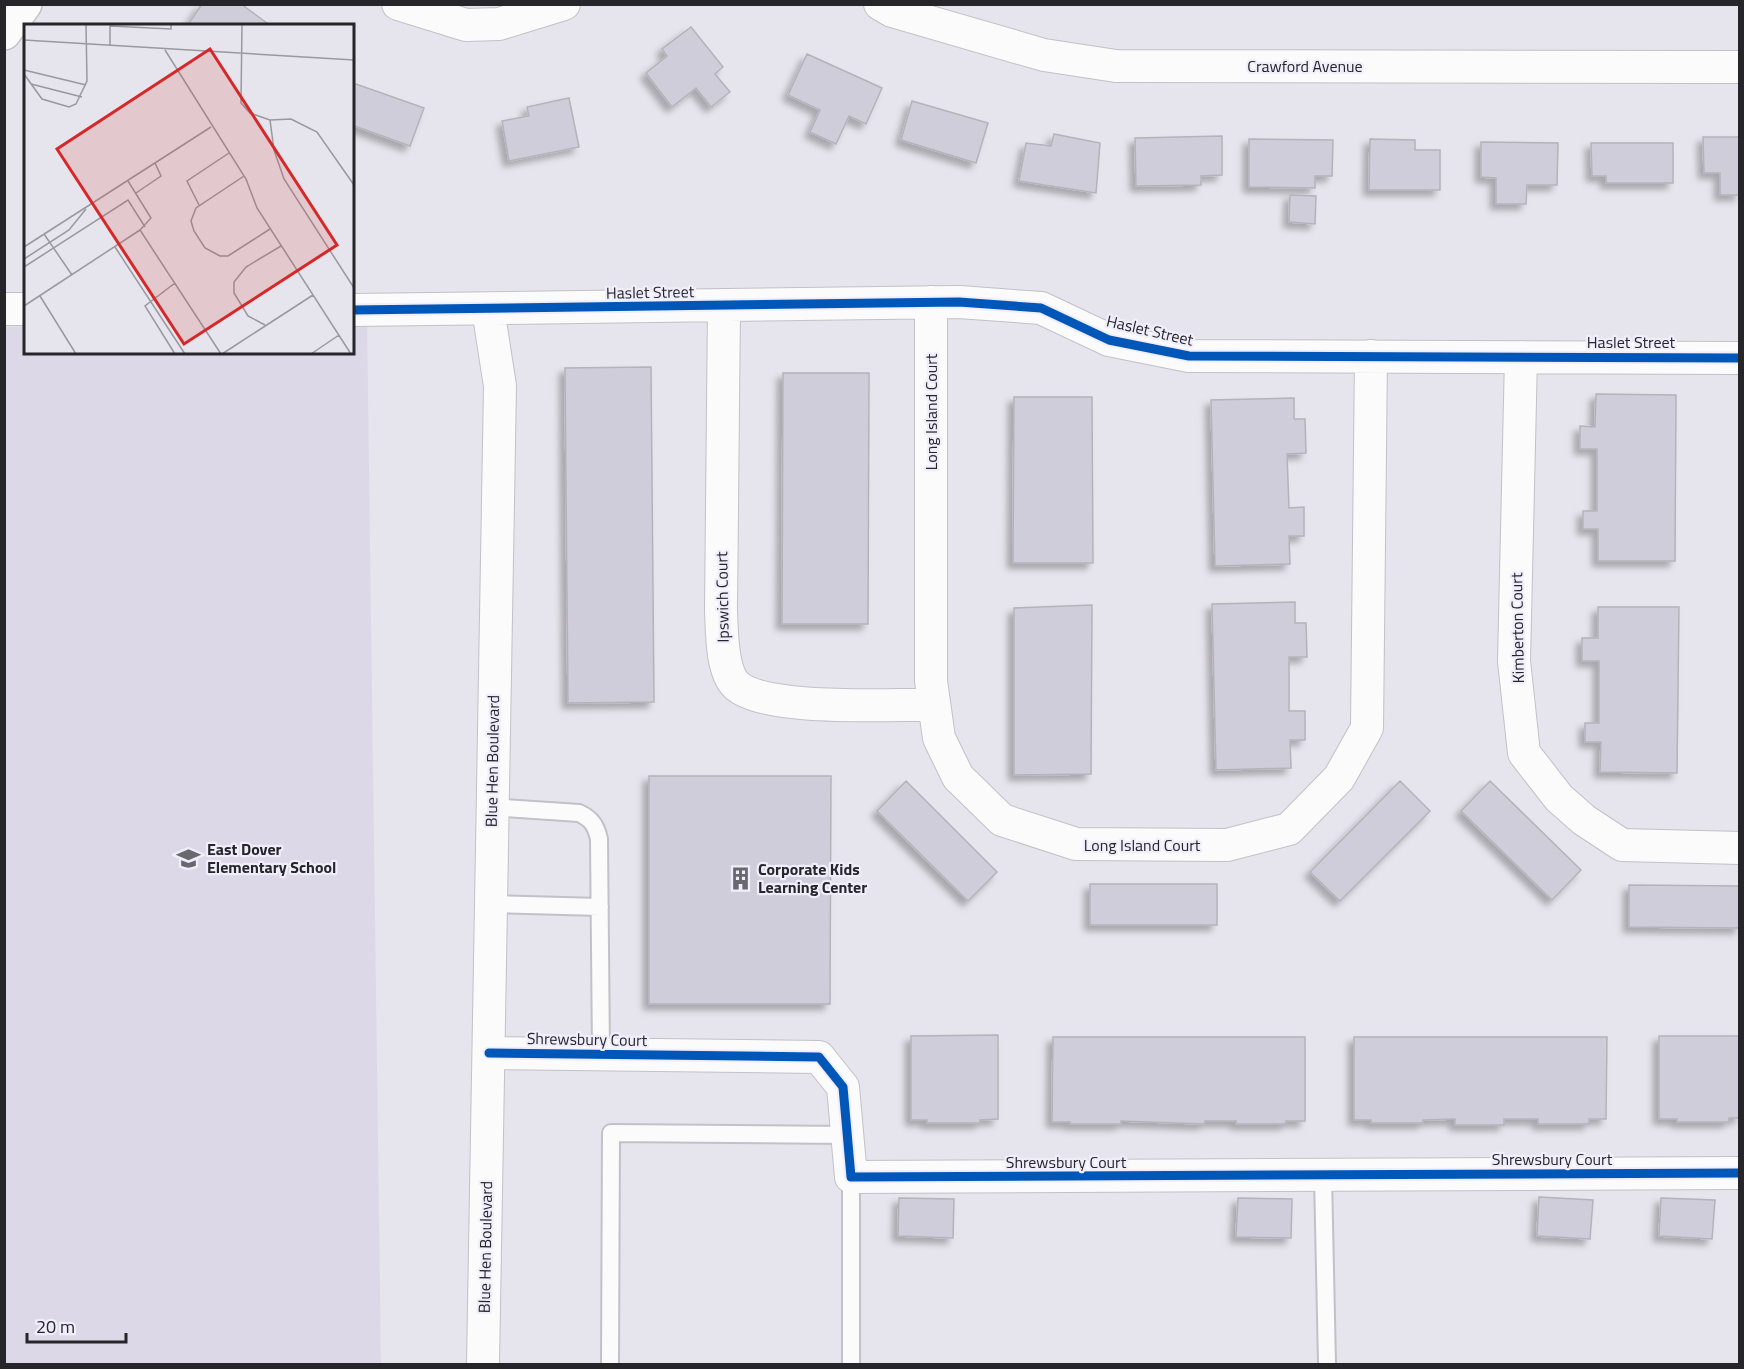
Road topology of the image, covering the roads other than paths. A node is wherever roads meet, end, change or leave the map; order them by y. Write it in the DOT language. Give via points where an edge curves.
graph roads {
  1 [pos="25,4"];
  2 [pos="398,4"];
  3 [pos="564,4"];
  4 [pos="880,4"];
  5 [pos="4,33"];
  6 [pos="1740,67"];
  7 [pos="931,302"];
  8 [pos="724,305"];
  9 [pos="4,309"];
  10 [pos="24,309"];
  11 [pos="488,309"];
  12 [pos="354,310"];
  13 [pos="1371,356"];
  14 [pos="1521,357"];
  15 [pos="1740,358"];
  16 [pos="934,705"];
  17 [pos="491,807"];
  18 [pos="1740,848"];
  19 [pos="490,904"];
  20 [pos="600,906"];
  21 [pos="489,1053"];
  22 [pos="602,1054"];
  23 [pos="847,1135"];
  24 [pos="1740,1173"];
  25 [pos="1323,1176"];
  26 [pos="851,1177"];
  27 [pos="484,1360"];
  28 [pos="610,1365"];
  29 [pos="851,1365"];
  30 [pos="1327,1365"];
  1 -- 5 [label="street"];
  2 -- 3 [label="street" via="466,25 499,24"];
  4 -- 6 [label="street, Crawford Avenue" via="892,11 1044,55 1116,66"];
  7 -- 8 [label="street, Haslet Street"];
  7 -- 13 [label="street, Haslet Street" via="1041,308 1109,340 1189,356"];
  7 -- 16 [label="street, Long Island Court"];
  8 -- 11 [label="street, Haslet Street"];
  8 -- 16 [label="street, Ipswich Court" via="721,610 723,652 735,684 754,696 780,702"];
  9 -- 10 [label="street"];
  11 -- 12 [label="street"];
  11 -- 17 [label="street, Blue Hen Boulevard" via="500,386"];
  13 -- 14 [label="street, Haslet Street"];
  13 -- 16 [label="street, Long Island Court" via="1367,728 1339,778 1289,829 1227,845 1076,844 1002,820 958,777 939,738"];
  14 -- 15 [label="street, Haslet Street"];
  14 -- 18 [label="street, Kimberton Court" via="1514,661 1524,753 1559,798 1622,845"];
  17 -- 19 [label="street, Blue Hen Boulevard"];
  17 -- 20 [label="lane" via="579,813 589,818 599,839"];
  19 -- 20 [label="lane"];
  19 -- 21 [label="street, Blue Hen Boulevard"];
  20 -- 22 [label="lane"];
  21 -- 22 [label="street, Shrewsbury Court"];
  21 -- 27 [label="street, Blue Hen Boulevard"];
  22 -- 23 [label="street, Shrewsbury Court" via="819,1057 843,1088"];
  23 -- 26 [label="street, Shrewsbury Court"];
  23 -- 28 [label="lane" via="611,1133"];
  24 -- 25 [label="street, Shrewsbury Court"];
  25 -- 26 [label="street, Shrewsbury Court"];
  25 -- 30 [label="lane"];
  26 -- 29 [label="lane"];
}
